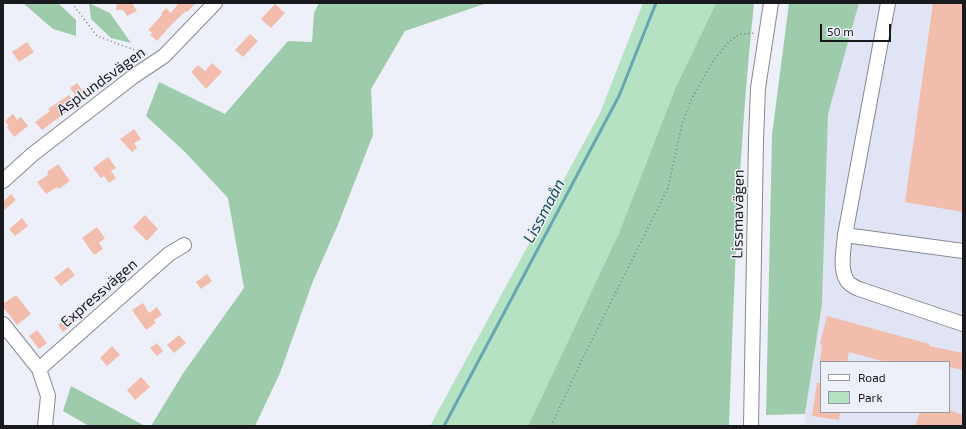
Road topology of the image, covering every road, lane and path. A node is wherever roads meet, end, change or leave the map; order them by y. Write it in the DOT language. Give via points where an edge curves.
graph roads {
  1 [pos="72,3"];
  2 [pos="215,3"];
  3 [pos="771,3"];
  4 [pos="888,3"];
  5 [pos="766,34"];
  6 [pos="164,56"];
  7 [pos="3,180"];
  8 [pos="845,234"];
  9 [pos="184,245"];
  10 [pos="963,251"];
  11 [pos="3,324"];
  12 [pos="963,324"];
  13 [pos="38,369"];
  14 [pos="45,426"];
  15 [pos="551,426"];
  16 [pos="751,426"];
  1 -- 6 [label="path" via="97,36 140,52"];
  2 -- 6 [label="street, Asplundsvägen"];
  3 -- 5 [label="street, Lissmavägen"];
  4 -- 8 [label="street"];
  5 -- 15 [label="path" via="739,34 712,61 691,100 682,124 668,188"];
  5 -- 16 [label="street, Lissmavägen" via="758,88 756,140"];
  6 -- 7 [label="street, Asplundsvägen" via="134,76"];
  8 -- 10 [label="street"];
  8 -- 12 [label="street" via="842,261 844,275 849,284"];
  9 -- 13 [label="street, Expressvägen" via="169,254"];
  11 -- 13 [label="street"];
  13 -- 14 [label="street" via="48,396"];
}
